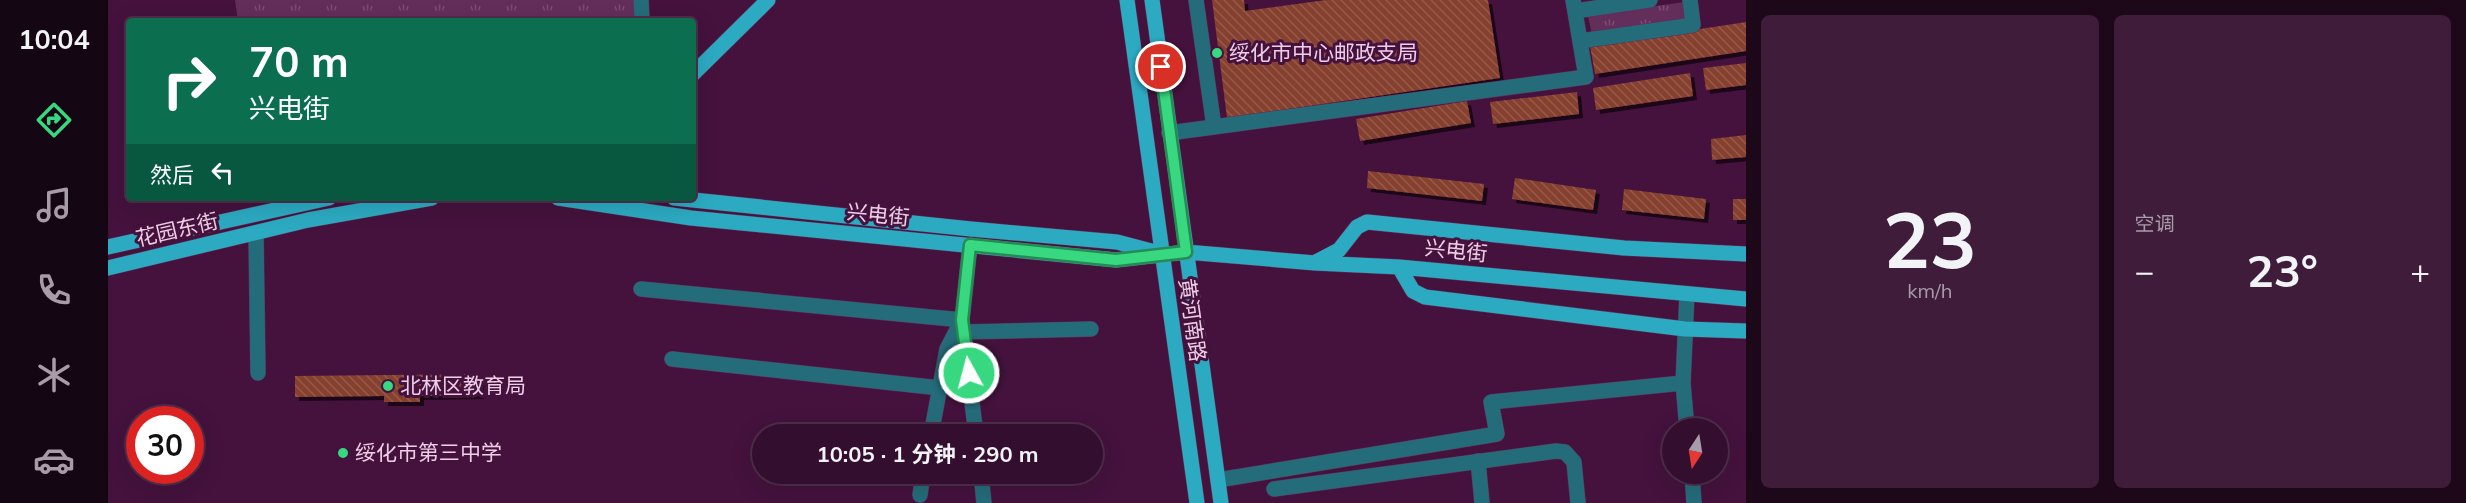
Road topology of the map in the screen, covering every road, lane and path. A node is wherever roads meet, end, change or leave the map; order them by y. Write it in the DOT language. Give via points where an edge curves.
graph roads {
  1 [pos="641,0"];
  2 [pos="768,0"];
  3 [pos="1127,0"];
  4 [pos="1152,0"];
  5 [pos="1196,0"];
  6 [pos="1650,0"];
  7 [pos="1690,0"];
  8 [pos="1574,5"];
  9 [pos="642,18"];
  10 [pos="1580,42"];
  11 [pos="696,71"];
  12 [pos="1214,127"];
  13 [pos="1169,133"];
  14 [pos="1147,136"];
  15 [pos="696,200"];
  16 [pos="315,201"];
  17 [pos="413,201"];
  18 [pos="578,201"];
  19 [pos="252,215"];
  20 [pos="971,229"];
  21 [pos="256,233"];
  22 [pos="970,245"];
  23 [pos="108,248"];
  24 [pos="1186,252"];
  25 [pos="1161,254"];
  26 [pos="1746,254"];
  27 [pos="1315,263"];
  28 [pos="1399,267"];
  29 [pos="108,268"];
  30 [pos="641,289"];
  31 [pos="1687,294"];
  32 [pos="1746,298"];
  33 [pos="963,326"];
  34 [pos="1091,329"];
  35 [pos="1685,329"];
  36 [pos="1746,332"];
  37 [pos="672,359"];
  38 [pos="258,373"];
  39 [pos="1683,383"];
  40 [pos="940,388"];
  41 [pos="1686,418"];
  42 [pos="933,424"];
  43 [pos="975,424"];
  44 [pos="1478,462"];
  45 [pos="1218,480"];
  46 [pos="922,484"];
  47 [pos="982,484"];
  48 [pos="1693,484"];
  49 [pos="1274,489"];
  50 [pos="920,495"];
  51 [pos="984,503"];
  52 [pos="1197,503"];
  53 [pos="1221,503"];
  54 [pos="1482,503"];
  55 [pos="1578,503"];
  56 [pos="1694,503"];
  1 -- 9 [label="street"];
  2 -- 11 [label="main road"];
  3 -- 14 [label="main road, 黄河南路"];
  4 -- 13 [label="main road, 黄河南路"];
  5 -- 12 [label="street"];
  6 -- 8 [label="street"];
  7 -- 10 [label="street" via="1693,25"];
  8 -- 10 [label="street"];
  10 -- 12 [label="street" via="1586,77"];
  12 -- 13 [label="street"];
  13 -- 14 [label="main road"];
  13 -- 24 [label="main road, 黄河南路"];
  14 -- 25 [label="main road, 黄河南路"];
  15 -- 20 [label="main road, 兴电街"];
  16 -- 19 [label="main road, 花园东街"];
  17 -- 21 [label="main road, 花园东街"];
  18 -- 22 [label="main road, 兴电街" via="691,218"];
  19 -- 21 [label="main road"];
  19 -- 23 [label="main road, 花园东街"];
  20 -- 22 [label="main road"];
  20 -- 25 [label="main road, 兴电街" via="1117,242"];
  21 -- 29 [label="main road, 花园东街"];
  21 -- 38 [label="street"];
  22 -- 25 [label="main road, 兴电街" via="1116,260"];
  22 -- 33 [label="street"];
  24 -- 25 [label="main road, 兴电街"];
  24 -- 27 [label="main road, 兴电街"];
  24 -- 45 [label="main road, 黄河南路"];
  25 -- 52 [label="main road, 黄河南路"];
  26 -- 27 [label="main road" via="1624,248 1367,222 1357,227 1339,250"];
  27 -- 28 [label="main road, 兴电街"];
  28 -- 31 [label="main road, 兴电街"];
  28 -- 35 [label="main road" via="1413,291 1425,297"];
  30 -- 33 [label="street"];
  31 -- 32 [label="main road, 兴电街"];
  31 -- 35 [label="street"];
  33 -- 34 [label="street"];
  33 -- 40 [label="street" via="947,349"];
  33 -- 43 [label="street"];
  35 -- 36 [label="main road"];
  35 -- 39 [label="street"];
  37 -- 40 [label="street"];
  39 -- 41 [label="street"];
  39 -- 45 [label="street" via="1491,402 1497,434"];
  40 -- 42 [label="street"];
  44 -- 49 [label="street"];
  44 -- 54 [label="street"];
  44 -- 55 [label="street" via="1565,452 1574,462"];
  45 -- 53 [label="main road, 黄河南路"];
  46 -- 50 [label="street"];
  47 -- 51 [label="street"];
  48 -- 56 [label="street"];
}
